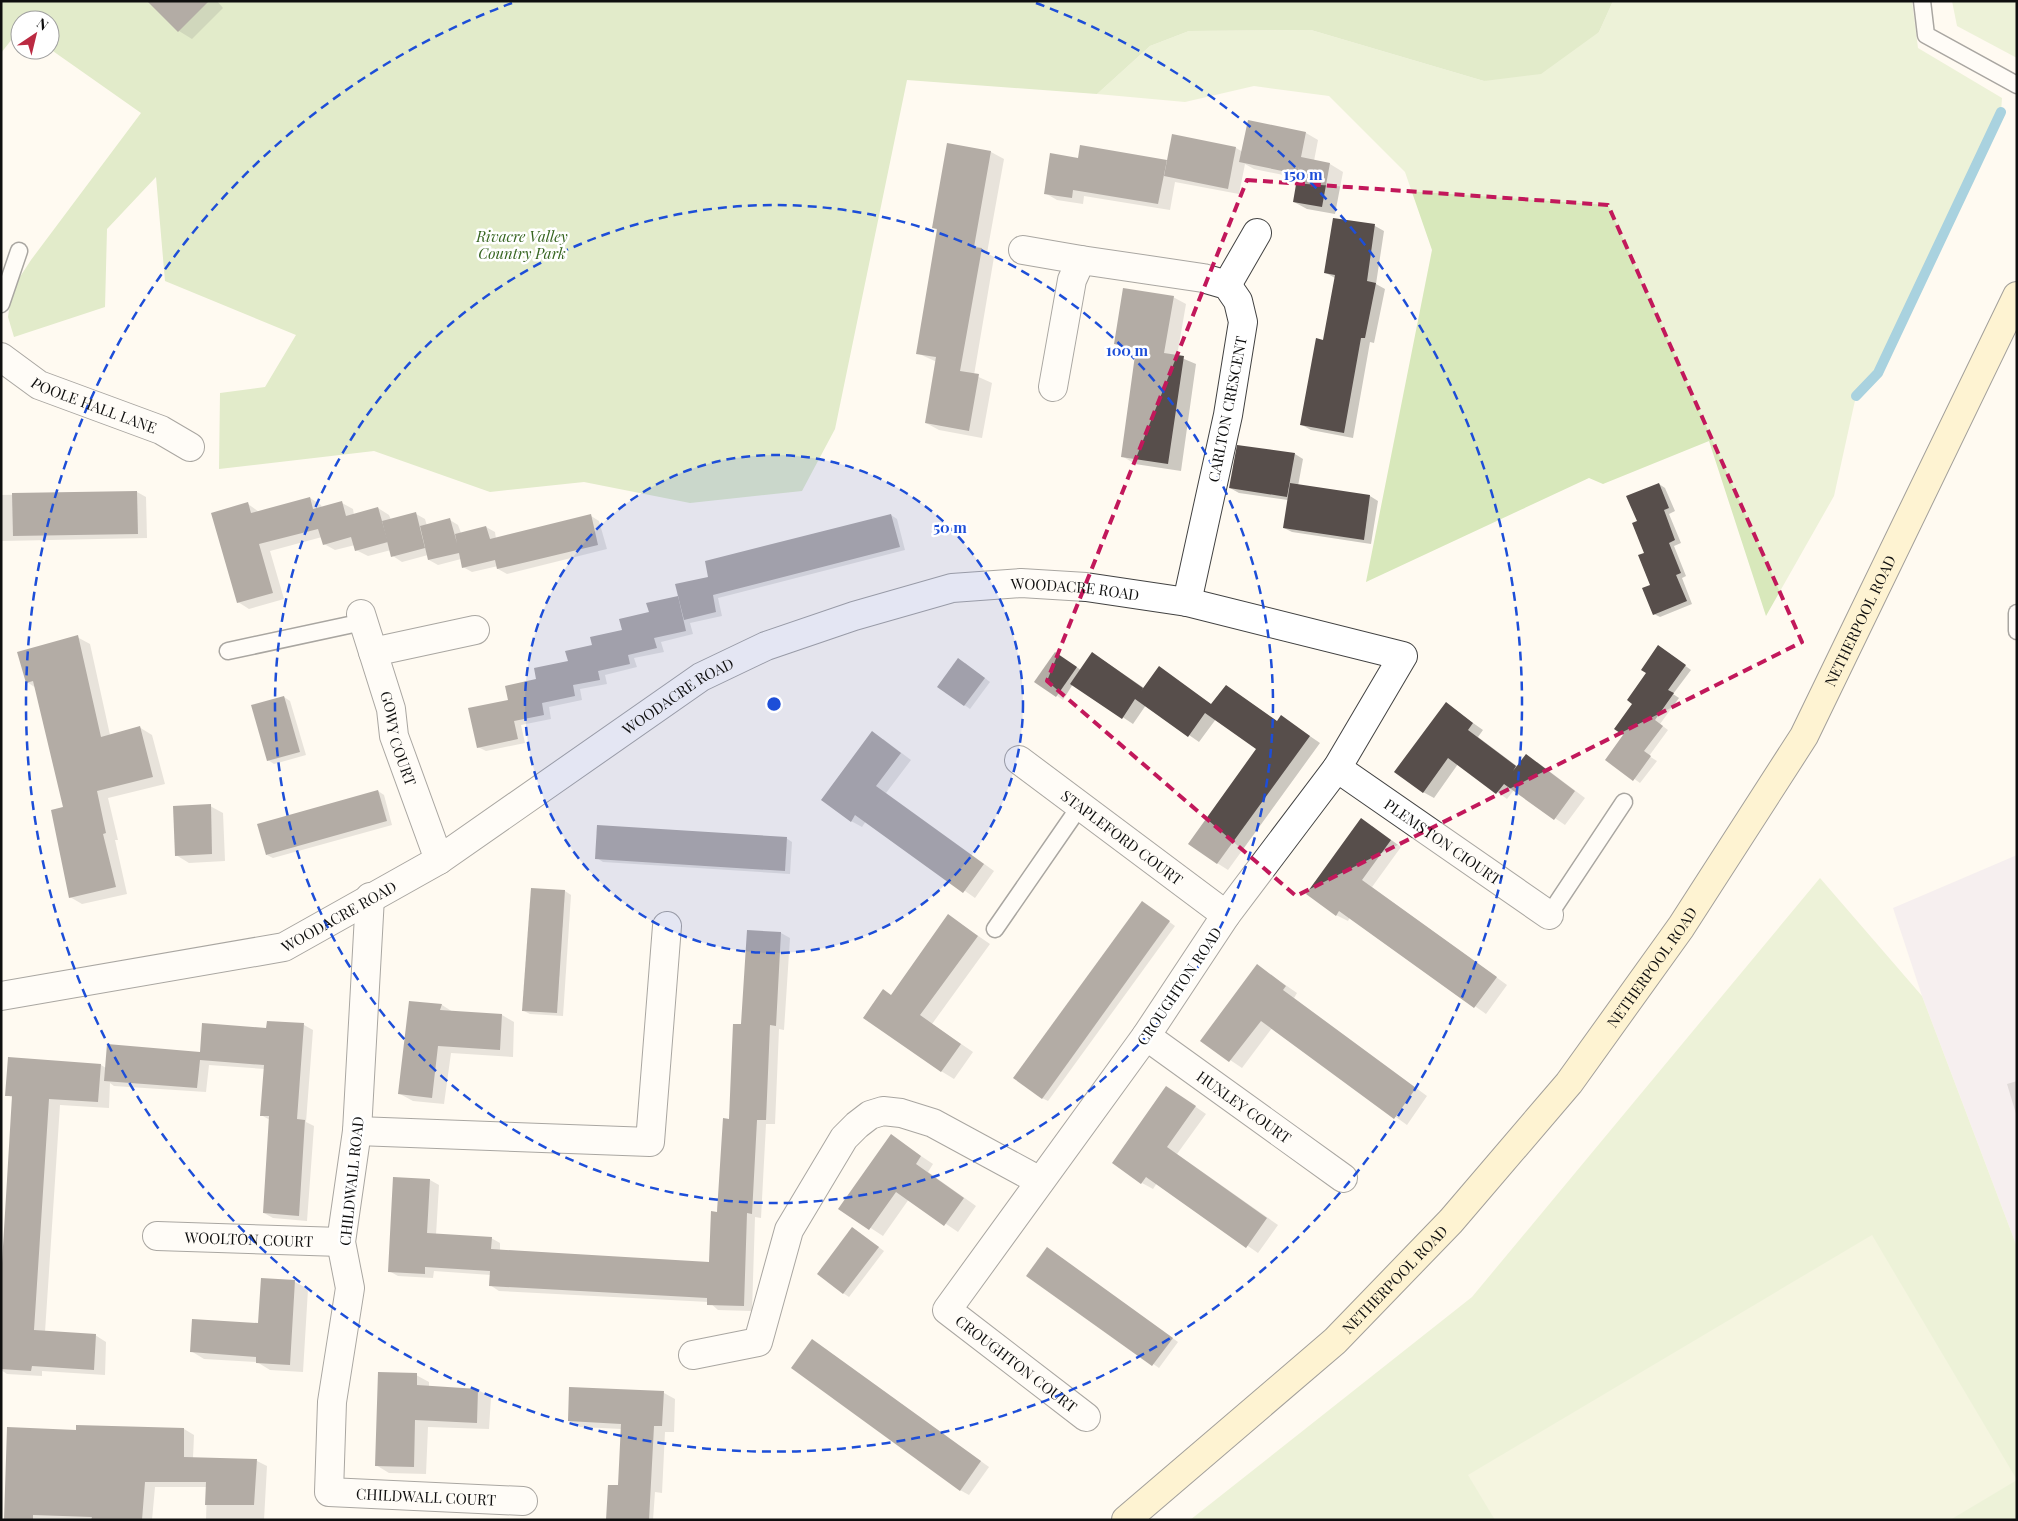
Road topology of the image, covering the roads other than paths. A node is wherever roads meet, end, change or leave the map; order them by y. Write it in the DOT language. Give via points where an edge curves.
graph roads {
  1 [pos="1922,1"];
  2 [pos="2017,85"];
  3 [pos="1257,233"];
  4 [pos="1024,250"];
  5 [pos="19,251"];
  6 [pos="1081,260"];
  7 [pos="1227,286"];
  8 [pos="2017,296"];
  9 [pos="1,304"];
  10 [pos="1,357"];
  11 [pos="1053,387"];
  12 [pos="190,447"];
  13 [pos="1187,602"];
  14 [pos="2017,613"];
  15 [pos="362,618"];
  16 [pos="475,630"];
  17 [pos="2017,632"];
  18 [pos="228,651"];
  19 [pos="373,652"];
  20 [pos="1403,656"];
  21 [pos="1019,760"];
  22 [pos="1337,768"];
  23 [pos="1624,802"];
  24 [pos="1080,806"];
  25 [pos="438,860"];
  26 [pos="370,898"];
  27 [pos="1226,915"];
  28 [pos="1549,915"];
  29 [pos="666,926"];
  30 [pos="995,929"];
  31 [pos="1,996"];
  32 [pos="1146,1036"];
  33 [pos="357,1131"];
  34 [pos="1343,1178"];
  35 [pos="1040,1181"];
  36 [pos="157,1236"];
  37 [pos="341,1242"];
  38 [pos="947,1310"];
  39 [pos="693,1355"];
  40 [pos="1086,1417"];
  41 [pos="329,1492"];
  42 [pos="523,1501"];
  43 [pos="1126,1520"];
  1 -- 2 [label="lane" via="1926,35"];
  3 -- 7 [label="street"];
  4 -- 6 [label="street"];
  5 -- 9 [label="lane"];
  6 -- 7 [label="street" via="1203,278"];
  6 -- 11 [label="street" via="1072,280"];
  7 -- 13 [label="street, CARLTON CRESCENT" via="1238,301 1243,322 1228,415"];
  8 -- 43 [label="main road, NETHERPOOL ROAD" via="1804,736 1681,928 1569,1083 1451,1220 1335,1341"];
  10 -- 12 [label="street, POOLE HALL LANE" via="39,385 162,430"];
  13 -- 20 [label="street, WOODACRE ROAD"];
  13 -- 25 [label="street, WOODACRE ROAD" via="1086,587 1030,584 952,588 766,646 701,677"];
  14 -- 17 [label="lane"];
  15 -- 18 [label="lane"];
  15 -- 19 [label="street, GOWY COURT"];
  16 -- 19 [label="street"];
  19 -- 25 [label="street, GOWY COURT" via="391,709 394,736"];
  20 -- 22 [label="street, CROUGHTON ROAD"];
  21 -- 24 [label="street, STAPLEFORD COURT"];
  22 -- 27 [label="street, CROUGHTON ROAD"];
  22 -- 28 [label="street, PLEMSTON CIOURT"];
  23 -- 28 [label="lane"];
  24 -- 27 [label="street, STAPLEFORD COURT"];
  24 -- 30 [label="lane"];
  25 -- 26 [label="street, WOODACRE ROAD"];
  26 -- 31 [label="street, WOODACRE ROAD" via="284,947"];
  26 -- 33 [label="street, CHILDWALL ROAD"];
  27 -- 32 [label="street, CROUGHTON ROAD"];
  29 -- 33 [label="street" via="650,1142"];
  32 -- 34 [label="street, HUXLEY COURT"];
  32 -- 35 [label="street, CROUGHTON ROAD"];
  33 -- 37 [label="street, CHILDWALL ROAD"];
  35 -- 38 [label="street, CROUGHTON ROAD"];
  35 -- 39 [label="street" via="933,1122 883,1111 870,1115 844,1138 789,1230 758,1342"];
  36 -- 37 [label="street, WOOLTON COURT"];
  37 -- 41 [label="street, CHILDWALL ROAD" via="350,1288 332,1402"];
  38 -- 40 [label="street, CROUGHTON COURT"];
  41 -- 42 [label="street, CHILDWALL COURT"];
}
